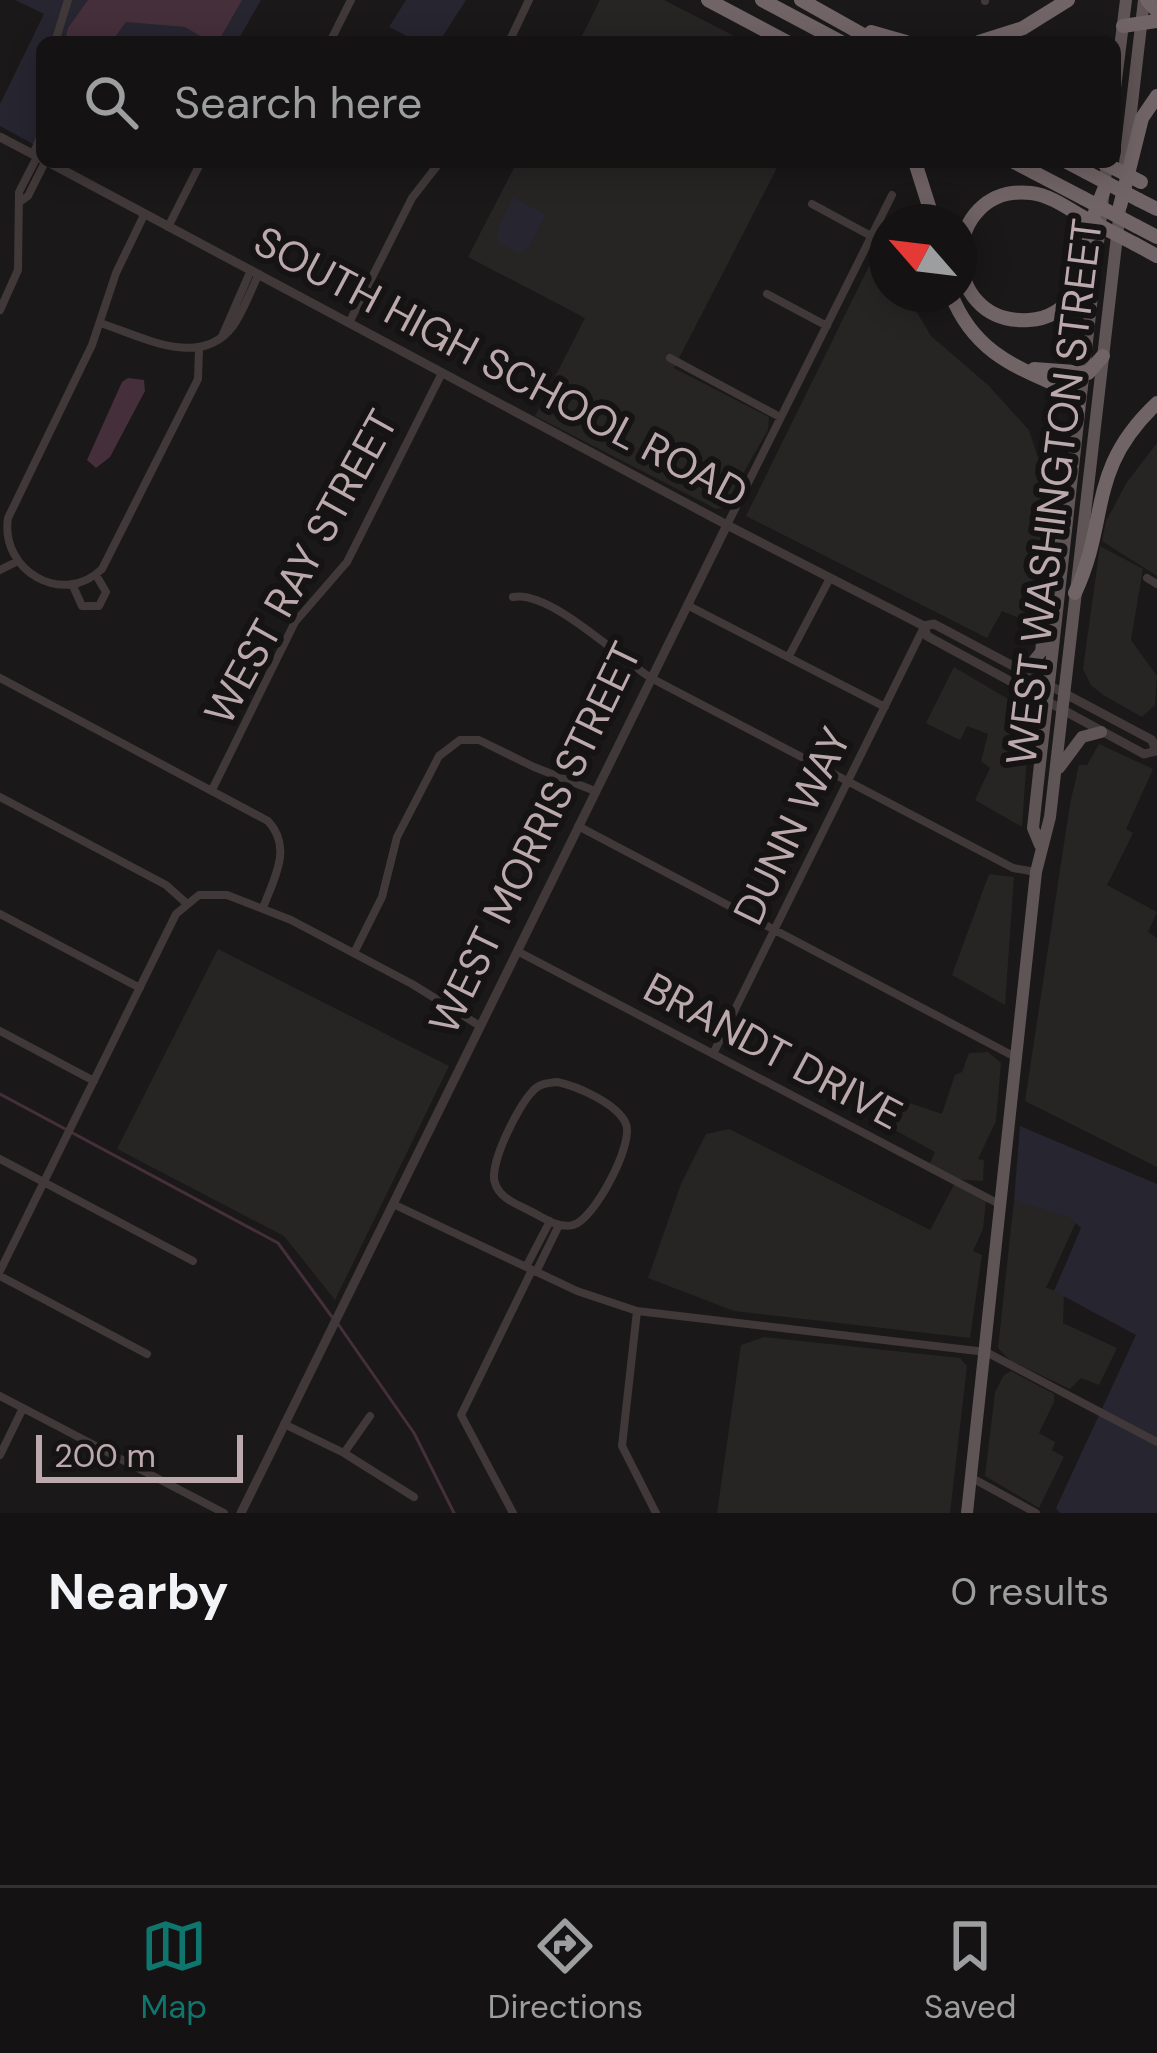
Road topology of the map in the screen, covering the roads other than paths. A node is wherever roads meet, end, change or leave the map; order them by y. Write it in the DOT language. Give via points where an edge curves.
graph roads {
  1 [pos="68,0"];
  2 [pos="351,0"];
  3 [pos="530,0"];
  4 [pos="708,0"];
  5 [pos="762,0"];
  6 [pos="802,0"];
  7 [pos="1068,0"];
  8 [pos="1126,0"];
  9 [pos="1145,0"];
  10 [pos="1157,11"];
  11 [pos="734,14"];
  12 [pos="832,16"];
  13 [pos="1149,21"];
  14 [pos="1123,26"];
  15 [pos="57,36"];
  16 [pos="333,36"];
  17 [pos="511,36"];
  18 [pos="766,36"];
  19 [pos="776,36"];
  20 [pos="830,36"];
  21 [pos="866,36"];
  22 [pos="889,36"];
  23 [pos="998,36"];
  24 [pos="1121,42"];
  25 [pos="1157,96"];
  26 [pos="0,137"];
  27 [pos="36,156"];
  28 [pos="36,166"];
  29 [pos="58,168"];
  30 [pos="198,168"];
  31 [pos="435,168"];
  32 [pos="917,168"];
  33 [pos="1026,168"];
  34 [pos="1078,168"];
  35 [pos="1105,168"];
  36 [pos="1116,168"];
  37 [pos="1105,187"];
  38 [pos="1157,190"];
  39 [pos="892,195"];
  40 [pos="812,204"];
  41 [pos="887,204"];
  42 [pos="928,204"];
  43 [pos="1120,206"];
  44 [pos="1157,209"];
  45 [pos="144,214"];
  46 [pos="168,227"];
  47 [pos="869,235"];
  48 [pos="1157,237"];
  49 [pos="869,240"];
  50 [pos="1157,256"];
  51 [pos="255,272"];
  52 [pos="767,294"];
  53 [pos="0,310"];
  54 [pos="961,312"];
  55 [pos="350,321"];
  56 [pos="100,323"];
  57 [pos="826,326"];
  58 [pos="199,349"];
  59 [pos="1103,356"];
  60 [pos="1001,357"];
  61 [pos="670,358"];
  62 [pos="442,373"];
  63 [pos="1082,374"];
  64 [pos="1157,403"];
  65 [pos="1078,409"];
  66 [pos="780,417"];
  67 [pos="1069,500"];
  68 [pos="727,525"];
  69 [pos="3,537"];
  70 [pos="16,562"];
  71 [pos="0,570"];
  72 [pos="96,575"];
  73 [pos="830,578"];
  74 [pos="1148,578"];
  75 [pos="1157,584"];
  76 [pos="73,586"];
  77 [pos="1075,593"];
  78 [pos="513,598"];
  79 [pos="687,605"];
  80 [pos="925,626"];
  81 [pos="789,656"];
  82 [pos="1019,668"];
  83 [pos="0,678"];
  84 [pos="651,678"];
  85 [pos="1048,683"];
  86 [pos="1064,692"];
  87 [pos="1046,704"];
  88 [pos="884,707"];
  89 [pos="1062,712"];
  90 [pos="1102,732"];
  91 [pos="1156,751"];
  92 [pos="1055,774"];
  93 [pos="848,781"];
  94 [pos="212,790"];
  95 [pos="595,791"];
  96 [pos="0,797"];
  97 [pos="578,826"];
  98 [pos="1040,847"];
  99 [pos="1036,872"];
  100 [pos="185,902"];
  101 [pos="263,908"];
  102 [pos="0,914"];
  103 [pos="775,930"];
  104 [pos="517,950"];
  105 [pos="354,953"];
  106 [pos="140,988"];
  107 [pos="480,1026"];
  108 [pos="0,1031"];
  109 [pos="713,1054"];
  110 [pos="1017,1058"];
  111 [pos="94,1081"];
  112 [pos="0,1160"];
  113 [pos="44,1182"];
  114 [pos="392,1203"];
  115 [pos="1001,1205"];
  116 [pos="554,1223"];
  117 [pos="193,1261"];
  118 [pos="531,1269"];
  119 [pos="0,1274"];
  120 [pos="637,1311"];
  121 [pos="986,1352"];
  122 [pos="146,1354"];
  123 [pos="0,1396"];
  124 [pos="23,1408"];
  125 [pos="370,1417"];
  126 [pos="284,1424"];
  127 [pos="1157,1442"];
  128 [pos="344,1454"];
  129 [pos="0,1455"];
  130 [pos="970,1478"];
  131 [pos="414,1497"];
  132 [pos="224,1513"];
  133 [pos="241,1513"];
  134 [pos="513,1513"];
  135 [pos="656,1513"];
  136 [pos="967,1513"];
  137 [pos="1036,1513"];
  1 -- 15 [label="street"];
  2 -- 16 [label="street"];
  3 -- 17 [label="street"];
  4 -- 11 [label="highway"];
  5 -- 20 [label="highway"];
  6 -- 12 [label="highway"];
  7 -- 23 [label="highway"];
  8 -- 14 [label="main road"];
  9 -- 10 [label="highway"];
  9 -- 13 [label="main road, WEST WASHINGTON STREET"];
  11 -- 18 [label="highway"];
  11 -- 19 [label="highway"];
  12 -- 21 [label="highway"];
  12 -- 22 [label="highway"];
  13 -- 14 [label="highway"];
  13 -- 43 [label="main road, WEST WASHINGTON STREET"];
  14 -- 24 [label="main road"];
  25 -- 43 [label="highway" via="1142,118"];
  26 -- 27 [label="street, SOUTH HIGH SCHOOL ROAD"];
  28 -- 53 [label="street" via="19,192 18,270"];
  29 -- 45 [label="street, SOUTH HIGH SCHOOL ROAD"];
  30 -- 46 [label="street"];
  31 -- 55 [label="street" via="413,195"];
  32 -- 42 [label="highway"];
  33 -- 48 [label="highway, bridge"];
  34 -- 44 [label="highway, bridge"];
  35 -- 37 [label="main road, WEST WASHINGTON STREET"];
  36 -- 38 [label="highway, bridge"];
  37 -- 50 [label="highway, bridge" via="1092,223 1082,280 1061,308 1011,319 968,287 960,250 969,223 1004,195 1034,193 1081,216 1135,244"];
  37 -- 63 [label="main road, WEST WASHINGTON STREET"];
  39 -- 41 [label="street, WEST MORRIS STREET"];
  40 -- 47 [label="street"];
  43 -- 59 [label="main road, WEST WASHINGTON STREET"];
  45 -- 46 [label="street, SOUTH HIGH SCHOOL ROAD"];
  45 -- 56 [label="street"];
  46 -- 51 [label="street, SOUTH HIGH SCHOOL ROAD"];
  49 -- 57 [label="street, WEST MORRIS STREET"];
  51 -- 55 [label="street, SOUTH HIGH SCHOOL ROAD"];
  51 -- 58 [label="street" via="232,327"];
  52 -- 57 [label="street"];
  54 -- 60 [label="highway"];
  55 -- 62 [label="street, SOUTH HIGH SCHOOL ROAD"];
  56 -- 58 [label="street"];
  56 -- 69 [label="street"];
  57 -- 66 [label="street, WEST MORRIS STREET"];
  58 -- 72 [label="street" via="198,380"];
  59 -- 63 [label="highway"];
  59 -- 77 [label="main road, WEST WASHINGTON STREET"];
  60 -- 63 [label="highway"];
  60 -- 65 [label="highway" via="1068,390"];
  61 -- 66 [label="street"];
  62 -- 68 [label="street, SOUTH HIGH SCHOOL ROAD"];
  62 -- 94 [label="street, WEST RAY STREET" via="347,562 295,622"];
  63 -- 65 [label="main road, WEST WASHINGTON STREET"];
  64 -- 77 [label="highway" via="1110,465"];
  65 -- 67 [label="main road, WEST WASHINGTON STREET"];
  66 -- 68 [label="street, WEST MORRIS STREET"];
  67 -- 82 [label="main road" via="1055,536 1041,652"];
  67 -- 85 [label="main road, WEST WASHINGTON STREET"];
  68 -- 73 [label="street, SOUTH HIGH SCHOOL ROAD"];
  68 -- 79 [label="street, WEST MORRIS STREET"];
  69 -- 70 [label="street"];
  70 -- 71 [label="street"];
  70 -- 76 [label="street" via="52,585"];
  72 -- 76 [label="street"];
  72 -- 76 [label="street" via="106,592 99,606 80,604"];
  73 -- 80 [label="street, SOUTH HIGH SCHOOL ROAD"];
  73 -- 81 [label="street"];
  74 -- 75 [label="street"];
  77 -- 86 [label="main road, WEST WASHINGTON STREET"];
  78 -- 84 [label="street" via="528,597 590,630"];
  79 -- 81 [label="street"];
  79 -- 84 [label="street, WEST MORRIS STREET"];
  80 -- 82 [label="street, SOUTH HIGH SCHOOL ROAD" via="934,623"];
  80 -- 87 [label="street, SOUTH HIGH SCHOOL ROAD" via="927,636"];
  80 -- 88 [label="street, DUNN WAY"];
  81 -- 88 [label="street"];
  82 -- 85 [label="street, SOUTH HIGH SCHOOL ROAD"];
  83 -- 94 [label="street"];
  84 -- 93 [label="street"];
  84 -- 95 [label="street, WEST MORRIS STREET"];
  85 -- 86 [label="street, SOUTH HIGH SCHOOL ROAD"];
  85 -- 87 [label="main road, WEST WASHINGTON STREET"];
  86 -- 89 [label="main road, WEST WASHINGTON STREET"];
  86 -- 91 [label="street, SOUTH HIGH SCHOOL ROAD" via="1152,740"];
  87 -- 89 [label="street, SOUTH HIGH SCHOOL ROAD"];
  87 -- 98 [label="main road, WEST WASHINGTON STREET" via="1033,828"];
  88 -- 93 [label="street, DUNN WAY"];
  89 -- 90 [label="street, SOUTH HIGH SCHOOL ROAD"];
  89 -- 92 [label="main road, WEST WASHINGTON STREET"];
  90 -- 91 [label="street, SOUTH HIGH SCHOOL ROAD" via="1144,754"];
  90 -- 92 [label="main road" via="1082,737"];
  92 -- 98 [label="main road, WEST WASHINGTON STREET"];
  93 -- 99 [label="street" via="1013,868"];
  93 -- 103 [label="street, DUNN WAY"];
  94 -- 101 [label="street" via="278,834 280,862"];
  95 -- 97 [label="street, WEST MORRIS STREET"];
  95 -- 105 [label="street" via="472,739 452,744 397,837 383,894"];
  96 -- 100 [label="street"];
  97 -- 103 [label="street"];
  97 -- 104 [label="street, WEST MORRIS STREET"];
  98 -- 99 [label="main road, WEST WASHINGTON STREET"];
  99 -- 110 [label="main road, WEST WASHINGTON STREET"];
  100 -- 101 [label="street" via="215,892"];
  100 -- 106 [label="street"];
  101 -- 105 [label="street"];
  102 -- 106 [label="street"];
  103 -- 109 [label="street, DUNN WAY"];
  103 -- 110 [label="street"];
  104 -- 107 [label="street, WEST MORRIS STREET"];
  104 -- 109 [label="street, BRANDT DRIVE"];
  105 -- 107 [label="street"];
  106 -- 111 [label="street"];
  107 -- 114 [label="street, WEST MORRIS STREET"];
  108 -- 111 [label="street"];
  109 -- 115 [label="street, BRANDT DRIVE"];
  110 -- 115 [label="main road, WEST WASHINGTON STREET"];
  111 -- 113 [label="street"];
  112 -- 113 [label="street"];
  113 -- 117 [label="street"];
  113 -- 119 [label="street"];
  114 -- 118 [label="street"];
  114 -- 126 [label="street, WEST MORRIS STREET"];
  115 -- 121 [label="main road, WEST WASHINGTON STREET"];
  116 -- 116 [label="street" via="506,1198 493,1179 528,1097 544,1084 569,1086 626,1124 627,1145 591,1213"];
  116 -- 118 [label="street"];
  118 -- 120 [label="street"];
  118 -- 134 [label="street" via="460,1415"];
  119 -- 122 [label="street"];
  120 -- 121 [label="street"];
  120 -- 135 [label="street" via="622,1446"];
  121 -- 127 [label="street"];
  121 -- 130 [label="main road, WEST WASHINGTON STREET"];
  123 -- 124 [label="street"];
  124 -- 129 [label="street"];
  124 -- 132 [label="street"];
  125 -- 128 [label="street"];
  126 -- 128 [label="street"];
  126 -- 133 [label="street, WEST MORRIS STREET"];
  128 -- 131 [label="street"];
  130 -- 136 [label="main road, WEST WASHINGTON STREET"];
  130 -- 137 [label="street"];
}
